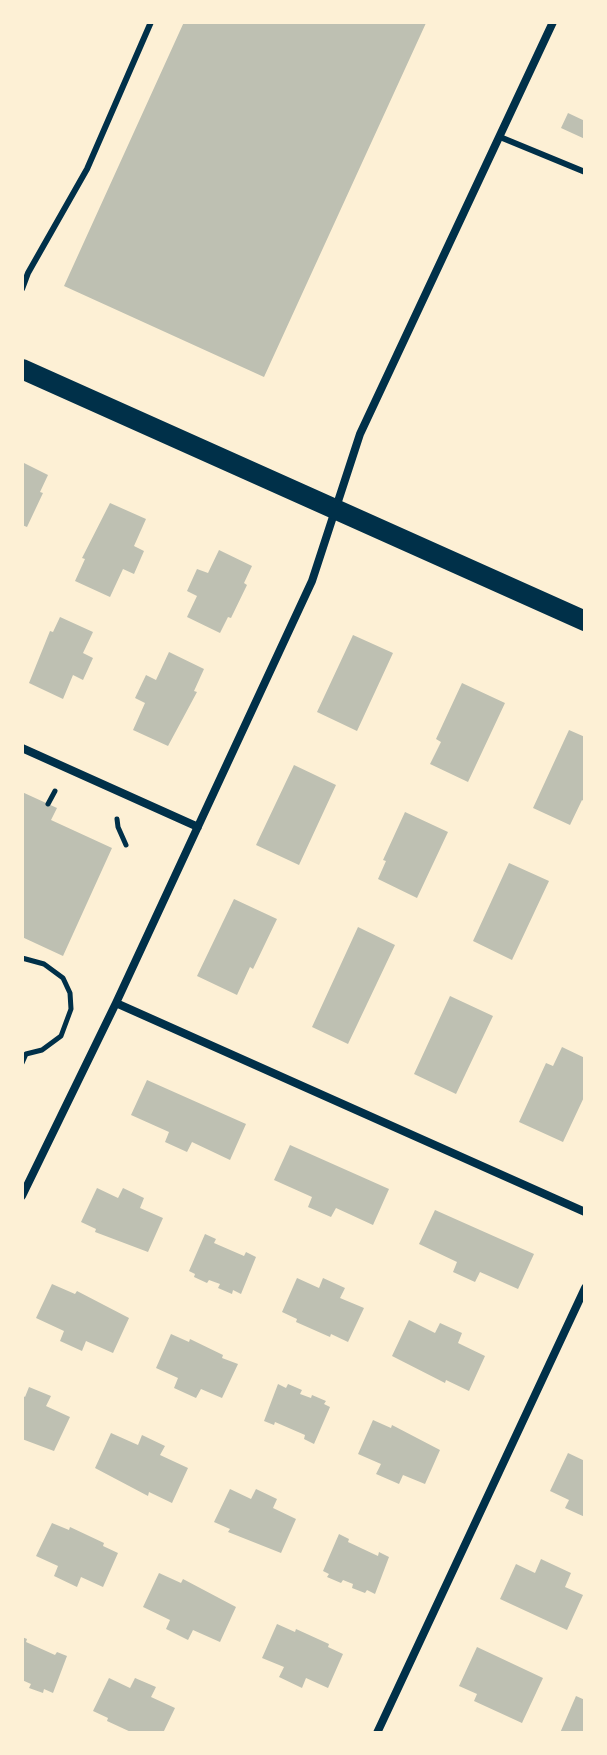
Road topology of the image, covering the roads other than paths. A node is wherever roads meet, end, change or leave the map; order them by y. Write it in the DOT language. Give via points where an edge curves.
graph roads {
  1 [pos="151,22"];
  2 [pos="553,22"];
  3 [pos="500,137"];
  4 [pos="585,172"];
  5 [pos="25,271"];
  6 [pos="22,289"];
  7 [pos="22,369"];
  8 [pos="337,509"];
  9 [pos="585,621"];
  10 [pos="22,748"];
  11 [pos="198,827"];
  12 [pos="116,1003"];
  13 [pos="22,1196"];
  14 [pos="585,1212"];
  15 [pos="585,1288"];
  16 [pos="377,1733"];
  1 -- 5 [label="lane" via="87,169"];
  2 -- 3 [label="street"];
  3 -- 4 [label="lane"];
  3 -- 8 [label="street" via="360,434"];
  5 -- 6 [label="lane"];
  7 -- 8 [label="main road"];
  8 -- 9 [label="main road"];
  8 -- 11 [label="street" via="312,581"];
  10 -- 11 [label="street"];
  11 -- 12 [label="street"];
  12 -- 13 [label="street"];
  12 -- 14 [label="street"];
  15 -- 16 [label="street"];
}
